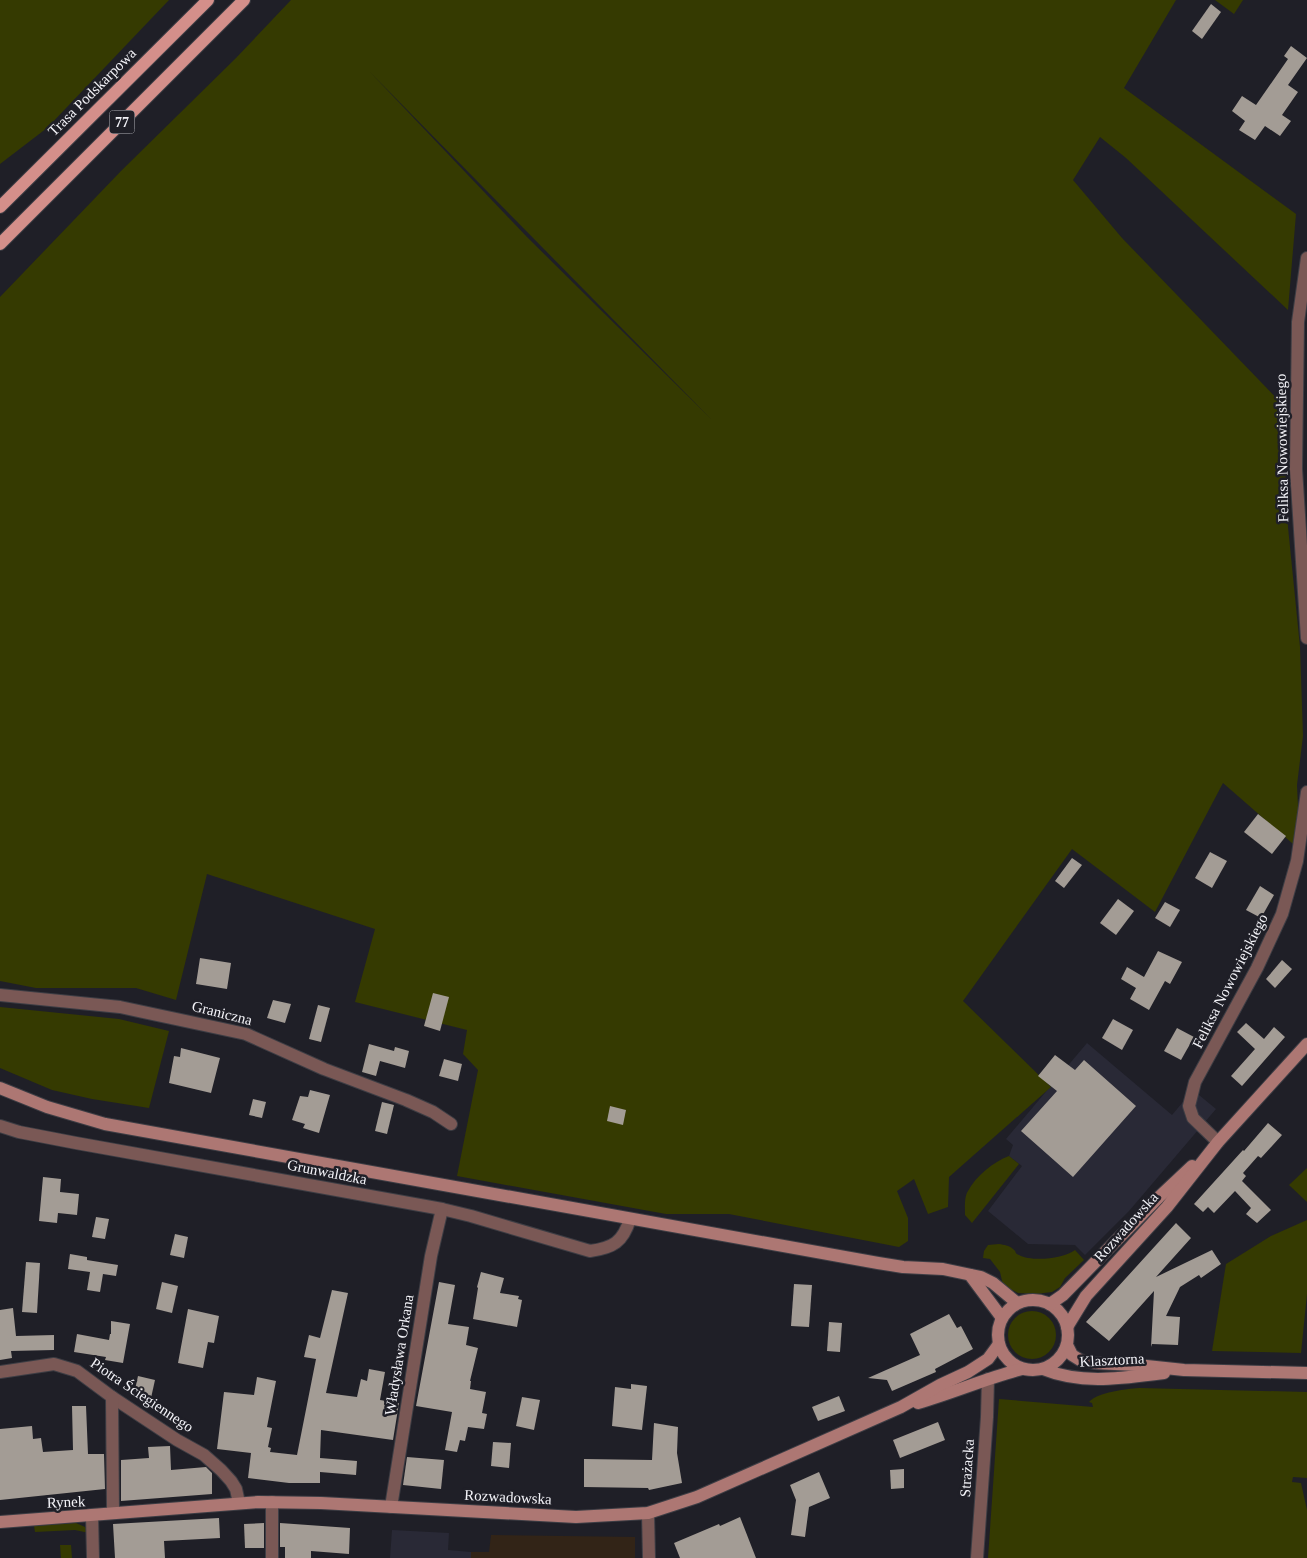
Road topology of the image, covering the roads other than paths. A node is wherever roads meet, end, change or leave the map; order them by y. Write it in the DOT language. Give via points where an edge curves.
graph roads {
  1 [pos="208,0"];
  2 [pos="244,0"];
  3 [pos="0,208"];
  4 [pos="0,244"];
  5 [pos="1307,258"];
  6 [pos="1307,638"];
  7 [pos="1307,792"];
  8 [pos="0,995"];
  9 [pos="1307,1044"];
  10 [pos="0,1088"];
  11 [pos="451,1124"];
  12 [pos="0,1126"];
  13 [pos="1215,1146"];
  14 [pos="442,1210"];
  15 [pos="630,1218"];
  16 [pos="970,1275"];
  17 [pos="1017,1303"];
  18 [pos="1050,1304"];
  19 [pos="1002,1318"];
  20 [pos="1067,1327"];
  21 [pos="999,1344"];
  22 [pos="1067,1345"];
  23 [pos="1022,1369"];
  24 [pos="1043,1369"];
  25 [pos="1184,1370"];
  26 [pos="0,1372"];
  27 [pos="1307,1373"];
  28 [pos="988,1379"];
  29 [pos="112,1397"];
  30 [pos="901,1407"];
  31 [pos="272,1502"];
  32 [pos="239,1503"];
  33 [pos="392,1507"];
  34 [pos="648,1512"];
  35 [pos="113,1513"];
  36 [pos="92,1515"];
  37 [pos="0,1522"];
  38 [pos="93,1558"];
  39 [pos="272,1558"];
  40 [pos="649,1558"];
  41 [pos="977,1558"];
  1 -- 3 [label="main road, Trasa Podskarpowa / 77"];
  2 -- 4 [label="main road, 77"];
  5 -- 6 [label="street, Feliksa Nowowiejskiego" via="1298,322 1296,459"];
  7 -- 13 [label="street, Feliksa Nowowiejskiego" via="1297,861 1282,914 1257,968 1195,1082 1189,1106 1193,1118"];
  8 -- 11 [label="street, Graniczna" via="120,1007 246,1034 324,1069 406,1100"];
  9 -- 13 [label="street, Rozwadowska"];
  10 -- 15 [label="street" via="47,1107 105,1124"];
  12 -- 14 [label="street, Grunwaldzka" via="76,1143"];
  13 -- 18 [label="street, Rozwadowska" via="1172,1183 1063,1296"];
  13 -- 20 [label="street, Rozwadowska" via="1167,1207 1086,1296"];
  14 -- 15 [label="street, Grunwaldzka" via="590,1251 607,1249 617,1243 627,1230"];
  14 -- 33 [label="street, Władysława Orkana" via="431,1256"];
  15 -- 16 [label="street" via="878,1263 944,1269"];
  16 -- 17 [label="street" via="993,1283"];
  16 -- 19 [label="street"];
  17 -- 18 [label="street" via="1039,1300"];
  17 -- 19 [label="street"];
  18 -- 20 [label="street" via="1064,1318"];
  19 -- 21 [label="street"];
  20 -- 22 [label="street"];
  21 -- 23 [label="street" via="1012,1364"];
  21 -- 30 [label="street, Rozwadowska" via="988,1359 975,1368"];
  22 -- 24 [label="street" via="1062,1356"];
  22 -- 25 [label="street, Klasztorna" via="1072,1354 1087,1362"];
  23 -- 24 [label="street"];
  23 -- 28 [label="street, Rozwadowska"];
  24 -- 25 [label="street, Klasztorna" via="1093,1380"];
  25 -- 27 [label="street, Klasztorna"];
  26 -- 29 [label="street, Piotra Ściegiennego" via="54,1364 77,1371"];
  28 -- 30 [label="street, Rozwadowska" via="945,1396"];
  28 -- 41 [label="street, Strażacka"];
  29 -- 32 [label="street, Piotra Ściegiennego" via="204,1455 236,1489"];
  29 -- 35 [label="street"];
  30 -- 34 [label="street, Rozwadowska" via="697,1497"];
  31 -- 32 [label="street, Rozwadowska"];
  31 -- 33 [label="street, Rozwadowska"];
  31 -- 39 [label="street"];
  32 -- 35 [label="street, Rozwadowska"];
  33 -- 34 [label="street, Rozwadowska" via="576,1517"];
  34 -- 40 [label="street"];
  35 -- 36 [label="street, Rozwadowska"];
  36 -- 37 [label="street, Rynek"];
  36 -- 38 [label="street, Rynek"];
}
